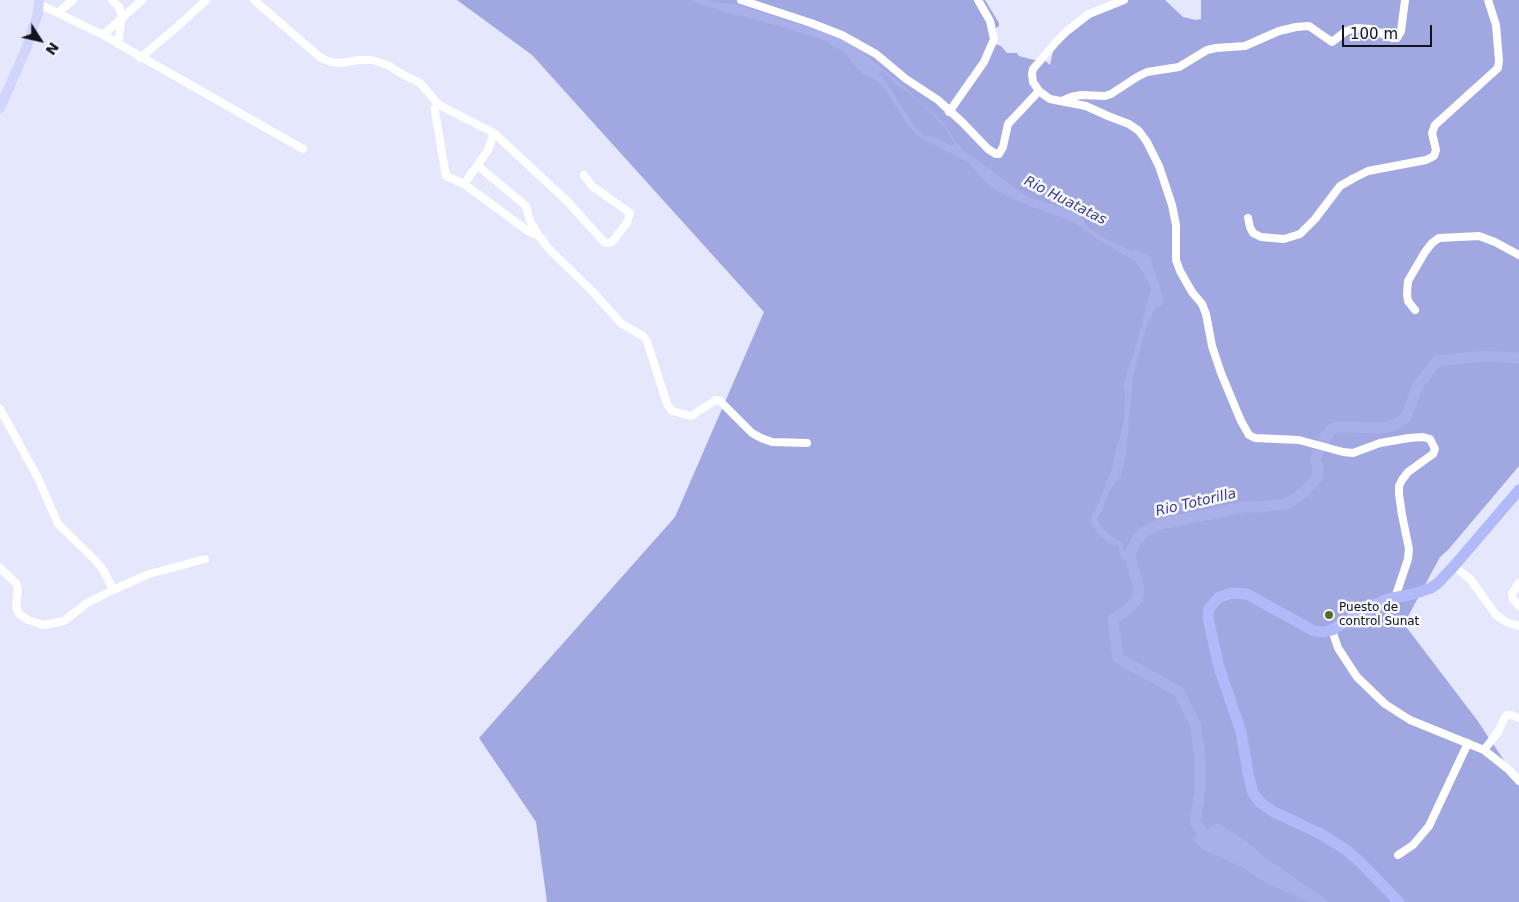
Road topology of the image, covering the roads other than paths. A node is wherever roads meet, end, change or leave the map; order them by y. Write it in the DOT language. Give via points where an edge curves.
graph roads {
  1 [pos="73,0"];
  2 [pos="112,0"];
  3 [pos="142,0"];
  4 [pos="206,0"];
  5 [pos="254,0"];
  6 [pos="741,0"];
  7 [pos="978,0"];
  8 [pos="1124,0"];
  9 [pos="1405,0"];
  10 [pos="1488,0"];
  11 [pos="39,2"];
  12 [pos="59,12"];
  13 [pos="122,16"];
  14 [pos="103,35"];
  15 [pos="118,44"];
  16 [pos="140,58"];
  17 [pos="1039,91"];
  18 [pos="1061,102"];
  19 [pos="439,105"];
  20 [pos="0,108"];
  21 [pos="949,112"];
  22 [pos="494,133"];
  23 [pos="303,150"];
  24 [pos="478,166"];
  25 [pos="584,175"];
  26 [pos="464,184"];
  27 [pos="1248,218"];
  28 [pos="540,237"];
  29 [pos="1519,256"];
  30 [pos="1414,310"];
  31 [pos="0,409"];
  32 [pos="807,443"];
  33 [pos="1519,490"];
  34 [pos="205,559"];
  35 [pos="1454,566"];
  36 [pos="0,568"];
  37 [pos="1519,583"];
  38 [pos="113,590"];
  39 [pos="1395,598"];
  40 [pos="1519,606"];
  41 [pos="1519,626"];
  42 [pos="1332,630"];
  43 [pos="1519,718"];
  44 [pos="1468,743"];
  45 [pos="1484,750"];
  46 [pos="1519,782"];
  47 [pos="1398,855"];
  48 [pos="1399,902"];
  1 -- 12 [label="street"];
  2 -- 13 [label="street"];
  3 -- 13 [label="street"];
  4 -- 16 [label="street"];
  5 -- 19 [label="street" via="321,58 342,63 372,60 388,65 420,83"];
  6 -- 21 [label="street" via="853,41 876,54 938,100"];
  7 -- 21 [label="street" via="990,21 994,39 984,62"];
  8 -- 17 [label="street" via="1089,14 1056,42 1032,74"];
  9 -- 18 [label="street" via="1397,38 1371,29 1356,28 1332,42 1309,26 1296,27 1245,46 1207,50 1179,67 1147,72 1105,96 1081,95"];
  10 -- 27 [label="street" via="1496,25 1498,68 1435,125 1432,133 1436,150 1434,156 1368,171 1340,186 1316,219 1300,234 1284,239 1261,237 1253,233"];
  11 -- 12 [label="street"];
  11 -- 20 [label="main road" via="26,49"];
  12 -- 14 [label="street"];
  13 -- 14 [label="street"];
  13 -- 15 [label="street"];
  14 -- 15 [label="street"];
  15 -- 16 [label="street"];
  16 -- 23 [label="street"];
  17 -- 18 [label="street"];
  17 -- 21 [label="street" via="1008,124 1003,147 998,154 988,149"];
  18 -- 39 [label="street" via="1086,106 1129,124 1147,142 1172,205 1176,225 1176,260 1192,292 1202,304 1217,362 1249,434 1255,438 1299,440 1343,452 1417,437 1430,439 1435,449 1433,454 1408,472 1398,494 1409,549"];
  19 -- 22 [label="street"];
  19 -- 26 [label="street" via="435,112 446,176"];
  22 -- 24 [label="street"];
  22 -- 25 [label="street" via="567,201 605,243 612,242 627,223 630,213 592,186"];
  24 -- 26 [label="street"];
  24 -- 28 [label="street" via="526,206 530,221"];
  26 -- 28 [label="street"];
  28 -- 32 [label="street" via="622,324 647,341 672,411 691,416 716,400 761,438 772,442"];
  29 -- 30 [label="street" via="1479,236 1439,238 1425,252 1408,281 1408,301"];
  31 -- 38 [label="street" via="38,478 58,524 94,559"];
  33 -- 35 [label="highway"];
  34 -- 38 [label="street" via="149,574"];
  35 -- 39 [label="highway" via="1431,588"];
  35 -- 41 [label="street" via="1471,580 1496,615"];
  36 -- 38 [label="street" via="16,583 19,614 44,625 64,621 87,603"];
  37 -- 40 [label="street" via="1512,594"];
  39 -- 42 [label="highway" via="1373,605"];
  42 -- 44 [label="street" via="1338,648 1356,677 1386,704 1410,720"];
  42 -- 48 [label="highway" via="1314,631 1247,594 1219,596 1209,610 1219,667 1241,732 1253,793 1274,812 1346,850"];
  43 -- 45 [label="street" via="1507,715"];
  44 -- 45 [label="street"];
  44 -- 47 [label="street" via="1429,826 1413,845"];
  45 -- 46 [label="street"];
}
